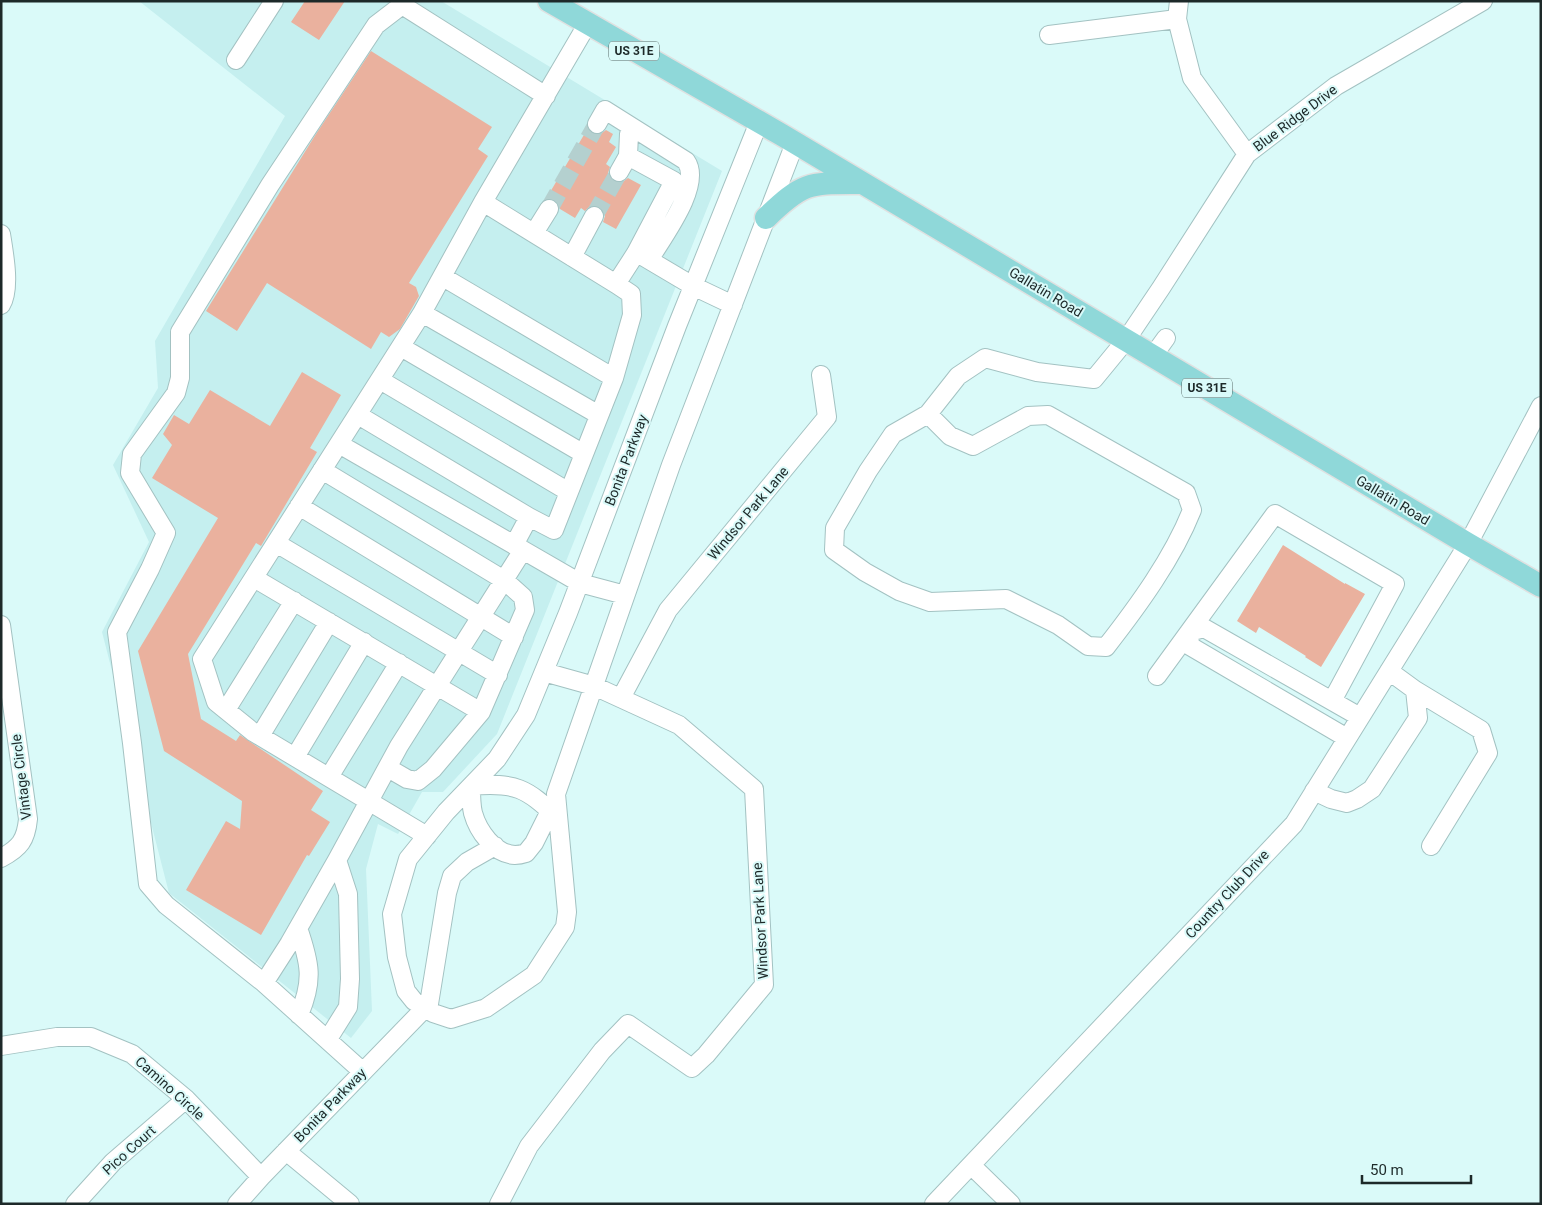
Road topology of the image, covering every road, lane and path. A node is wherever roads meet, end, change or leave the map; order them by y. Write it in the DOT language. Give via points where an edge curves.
graph roads {
  1 [pos="274,1"];
  2 [pos="549,1"];
  3 [pos="1179,1"];
  4 [pos="1483,1"];
  5 [pos="1177,19"];
  6 [pos="588,24"];
  7 [pos="1049,35"];
  8 [pos="236,60"];
  9 [pos="546,96"];
  10 [pos="759,122"];
  11 [pos="597,124"];
  12 [pos="628,129"];
  13 [pos="795,143"];
  14 [pos="1247,154"];
  15 [pos="628,156"];
  16 [pos="619,172"];
  17 [pos="862,183"];
  18 [pos="483,202"];
  19 [pos="549,209"];
  20 [pos="594,216"];
  21 [pos="766,218"];
  22 [pos="1,234"];
  23 [pos="534,234"];
  24 [pos="642,256"];
  25 [pos="572,257"];
  26 [pos="443,277"];
  27 [pos="616,284"];
  28 [pos="693,286"];
  29 [pos="1,304"];
  30 [pos="733,305"];
  31 [pos="422,313"];
  32 [pos="1166,338"];
  33 [pos="1126,340"];
  34 [pos="401,347"];
  35 [pos="1153,356"];
  36 [pos="821,375"];
  37 [pos="614,378"];
  38 [pos="380,380"];
  39 [pos="1541,406"];
  40 [pos="928,414"];
  41 [pos="358,415"];
  42 [pos="599,415"];
  43 [pos="339,444"];
  44 [pos="584,454"];
  45 [pos="322,470"];
  46 [pos="569,492"];
  47 [pos="299,506"];
  48 [pos="529,516"];
  49 [pos="276,543"];
  50 [pos="1468,544"];
  51 [pos="518,548"];
  52 [pos="254,578"];
  53 [pos="504,580"];
  54 [pos="580,583"];
  55 [pos="1541,586"];
  56 [pos="625,595"];
  57 [pos="294,601"];
  58 [pos="481,616"];
  59 [pos="329,622"];
  60 [pos="1,625"];
  61 [pos="1189,632"];
  62 [pos="514,636"];
  63 [pos="364,642"];
  64 [pos="459,651"];
  65 [pos="399,663"];
  66 [pos="1389,671"];
  67 [pos="544,672"];
  68 [pos="498,675"];
  69 [pos="1157,676"];
  70 [pos="437,685"];
  71 [pos="594,686"];
  72 [pos="1415,690"];
  73 [pos="621,698"];
  74 [pos="1332,701"];
  75 [pos="226,710"];
  76 [pos="482,712"];
  77 [pos="1360,718"];
  78 [pos="260,736"];
  79 [pos="1347,738"];
  80 [pos="295,757"];
  81 [pos="388,768"];
  82 [pos="329,777"];
  83 [pos="471,786"];
  84 [pos="1314,791"];
  85 [pos="370,801"];
  86 [pos="554,815"];
  87 [pos="427,836"];
  88 [pos="495,846"];
  89 [pos="1431,846"];
  90 [pos="1,858"];
  91 [pos="337,860"];
  92 [pos="298,928"];
  93 [pos="264,983"];
  94 [pos="426,1009"];
  95 [pos="300,1015"];
  96 [pos="328,1039"];
  97 [pos="1,1046"];
  98 [pos="363,1072"];
  99 [pos="186,1099"];
  100 [pos="286,1151"];
  101 [pos="971,1165"];
  102 [pos="261,1177"];
  103 [pos="75,1204"];
  104 [pos="237,1204"];
  105 [pos="350,1204"];
  106 [pos="499,1204"];
  107 [pos="934,1204"];
  108 [pos="1011,1204"];
  1 -- 8 [label="street"];
  2 -- 6 [label="main road, Gallatin Road / US 31E"];
  3 -- 5 [label="street"];
  4 -- 14 [label="street, Blue Ridge Drive" via="1336,86"];
  5 -- 7 [label="street"];
  5 -- 14 [label="street" via="1192,78"];
  6 -- 9 [label="street"];
  6 -- 10 [label="main road, Gallatin Road / US 31E"];
  9 -- 18 [label="street"];
  9 -- 93 [label="street" via="402,5 376,25 270,185 180,332 180,378 176,393 132,454 130,473 166,533 117,632 148,884 166,905"];
  10 -- 13 [label="main road, Gallatin Road / US 31E"];
  10 -- 28 [label="street, Bonita Parkway"];
  11 -- 12 [label="street" via="605,110"];
  12 -- 15 [label="street"];
  12 -- 24 [label="street" via="686,161 691,174 686,197"];
  13 -- 17 [label="main road, Gallatin Road / US 31E"];
  13 -- 21 [label="street, Bonita Parkway"];
  14 -- 33 [label="street, Blue Ridge Drive"];
  15 -- 16 [label="street"];
  15 -- 24 [label="street" via="674,181"];
  17 -- 21 [label="main road" via="812,184 786,198"];
  17 -- 33 [label="main road, Gallatin Road / US 31E"];
  18 -- 23 [label="street"];
  18 -- 26 [label="street"];
  19 -- 23 [label="street"];
  20 -- 25 [label="street"];
  21 -- 30 [label="street, Bonita Parkway"];
  22 -- 29 [label="street" via="6,277 5,299"];
  23 -- 25 [label="street"];
  24 -- 27 [label="street"];
  24 -- 28 [label="street"];
  25 -- 27 [label="street"];
  26 -- 31 [label="street"];
  26 -- 37 [label="street"];
  27 -- 37 [label="street" via="632,294 632,315"];
  28 -- 30 [label="street"];
  28 -- 54 [label="street, Bonita Parkway"];
  30 -- 56 [label="street, Bonita Parkway"];
  31 -- 34 [label="street"];
  31 -- 42 [label="street"];
  32 -- 35 [label="street"];
  33 -- 35 [label="main road, Gallatin Road / US 31E"];
  33 -- 40 [label="street, Blue Ridge Drive" via="1094,379 1037,372 985,358 958,376"];
  34 -- 38 [label="street"];
  34 -- 44 [label="street"];
  35 -- 50 [label="main road, Gallatin Road / US 31E"];
  36 -- 73 [label="street, Windsor Park Lane" via="828,417 668,610"];
  37 -- 42 [label="street"];
  38 -- 41 [label="street"];
  38 -- 46 [label="street"];
  39 -- 50 [label="street, Country Club Drive"];
  40 -- 40 [label="street" via="950,436 973,446 1028,416 1048,415 1186,493 1192,510 1181,537 1127,621 1106,647 1088,646 1058,625 1006,599 930,602 899,591 834,550 835,528 893,434"];
  41 -- 43 [label="street"];
  41 -- 48 [label="street"];
  42 -- 44 [label="street"];
  43 -- 45 [label="street"];
  43 -- 51 [label="street"];
  44 -- 46 [label="street"];
  45 -- 47 [label="street"];
  45 -- 53 [label="street"];
  46 -- 48 [label="street" via="554,530"];
  47 -- 49 [label="street"];
  47 -- 58 [label="street"];
  48 -- 51 [label="street"];
  49 -- 52 [label="street"];
  49 -- 64 [label="street"];
  50 -- 55 [label="main road, Gallatin Road / US 31E"];
  50 -- 66 [label="street, Country Club Drive"];
  51 -- 53 [label="street"];
  51 -- 54 [label="street"];
  52 -- 57 [label="street"];
  52 -- 75 [label="street" via="202,659 216,702"];
  53 -- 58 [label="street"];
  53 -- 62 [label="street" via="523,597 525,610"];
  54 -- 56 [label="street"];
  54 -- 67 [label="street, Bonita Parkway"];
  56 -- 71 [label="street, Bonita Parkway"];
  57 -- 59 [label="street"];
  57 -- 75 [label="street"];
  58 -- 62 [label="street"];
  58 -- 64 [label="street"];
  59 -- 63 [label="street"];
  59 -- 78 [label="street"];
  60 -- 90 [label="street, Vintage Circle" via="28,819 27,832 20,846"];
  61 -- 69 [label="street"];
  61 -- 74 [label="street" via="1204,628"];
  61 -- 74 [label="street" via="1275,514 1395,584"];
  61 -- 79 [label="street" via="1190,646"];
  62 -- 68 [label="street"];
  63 -- 65 [label="street"];
  63 -- 80 [label="street"];
  64 -- 68 [label="street"];
  64 -- 70 [label="street"];
  65 -- 70 [label="street"];
  65 -- 82 [label="street"];
  66 -- 72 [label="street"];
  66 -- 77 [label="street, Country Club Drive"];
  67 -- 71 [label="street, Windsor Park Lane"];
  67 -- 83 [label="street, Bonita Parkway" via="526,715 497,759"];
  68 -- 76 [label="street"];
  70 -- 76 [label="street"];
  70 -- 81 [label="street"];
  71 -- 73 [label="street, Windsor Park Lane"];
  71 -- 86 [label="street, Bonita Parkway" via="556,794"];
  72 -- 84 [label="street" via="1418,718 1372,789 1347,803 1331,800"];
  72 -- 89 [label="street" via="1481,730 1488,753"];
  73 -- 106 [label="street, Windsor Park Lane" via="679,725 754,789 764,985 692,1068 628,1024 602,1051 529,1146"];
  74 -- 77 [label="street"];
  75 -- 78 [label="street"];
  76 -- 81 [label="street" via="433,769 418,781 406,779"];
  77 -- 79 [label="street, Country Club Drive"];
  78 -- 80 [label="street"];
  79 -- 84 [label="street, Country Club Drive"];
  80 -- 82 [label="street"];
  81 -- 85 [label="street"];
  82 -- 85 [label="street"];
  83 -- 86 [label="street" via="497,784 518,788 536,798"];
  83 -- 87 [label="street, Bonita Parkway"];
  83 -- 88 [label="street" via="472,811 477,825"];
  84 -- 101 [label="street, Country Club Drive" via="1294,824"];
  85 -- 87 [label="street"];
  85 -- 91 [label="street"];
  86 -- 88 [label="street" via="526,853 514,855"];
  86 -- 94 [label="street, Bonita Parkway" via="567,912 564,926 534,975 486,1008 451,1019"];
  87 -- 94 [label="street, Bonita Parkway" via="408,859 392,914 397,957 406,991"];
  88 -- 94 [label="street" via="467,862 452,876"];
  91 -- 92 [label="street"];
  91 -- 96 [label="street" via="348,894 350,979 348,1007"];
  92 -- 93 [label="street"];
  92 -- 95 [label="street" via="308,955 310,976 307,998"];
  93 -- 95 [label="street"];
  94 -- 98 [label="street, Bonita Parkway"];
  95 -- 96 [label="street"];
  96 -- 98 [label="street"];
  97 -- 99 [label="street, Camino Circle" via="57,1037 91,1037 132,1054"];
  98 -- 100 [label="street, Bonita Parkway"];
  99 -- 102 [label="street, Camino Circle"];
  99 -- 103 [label="street, Pico Court" via="113,1162"];
  100 -- 102 [label="street, Bonita Parkway"];
  100 -- 105 [label="street"];
  101 -- 107 [label="street, Country Club Drive"];
  101 -- 108 [label="street"];
  102 -- 104 [label="street, Bonita Parkway"];
}
